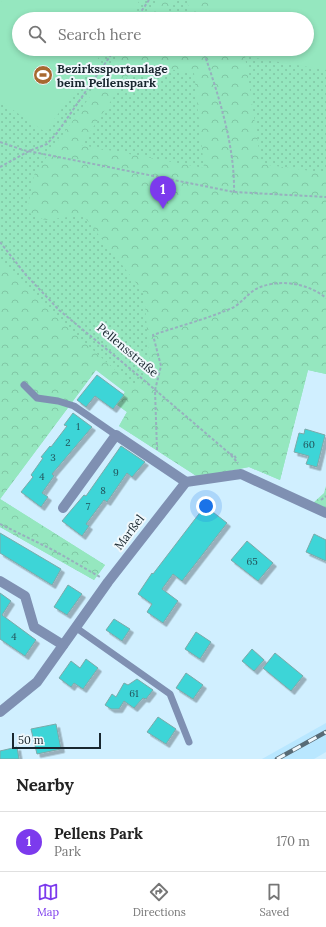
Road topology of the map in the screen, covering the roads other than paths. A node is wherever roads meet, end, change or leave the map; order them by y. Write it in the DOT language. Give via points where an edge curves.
graph roads {
  1 [pos="24,385"];
  2 [pos="116,435"];
  3 [pos="186,482"];
  4 [pos="63,508"];
  5 [pos="326,513"];
  6 [pos="0,581"];
  7 [pos="76,627"];
  8 [pos="63,645"];
  9 [pos="0,712"];
  10 [pos="188,742"];
  1 -- 2 [label="lane" via="37,398 74,406"];
  2 -- 3 [label="street"];
  2 -- 4 [label="street"];
  3 -- 5 [label="street" via="241,474"];
  3 -- 7 [label="street, Marßel"];
  6 -- 8 [label="street" via="25,596 34,627"];
  7 -- 8 [label="street, Marßel"];
  7 -- 10 [label="lane" via="170,694"];
  8 -- 9 [label="street, Marßel" via="37,682"];
}
